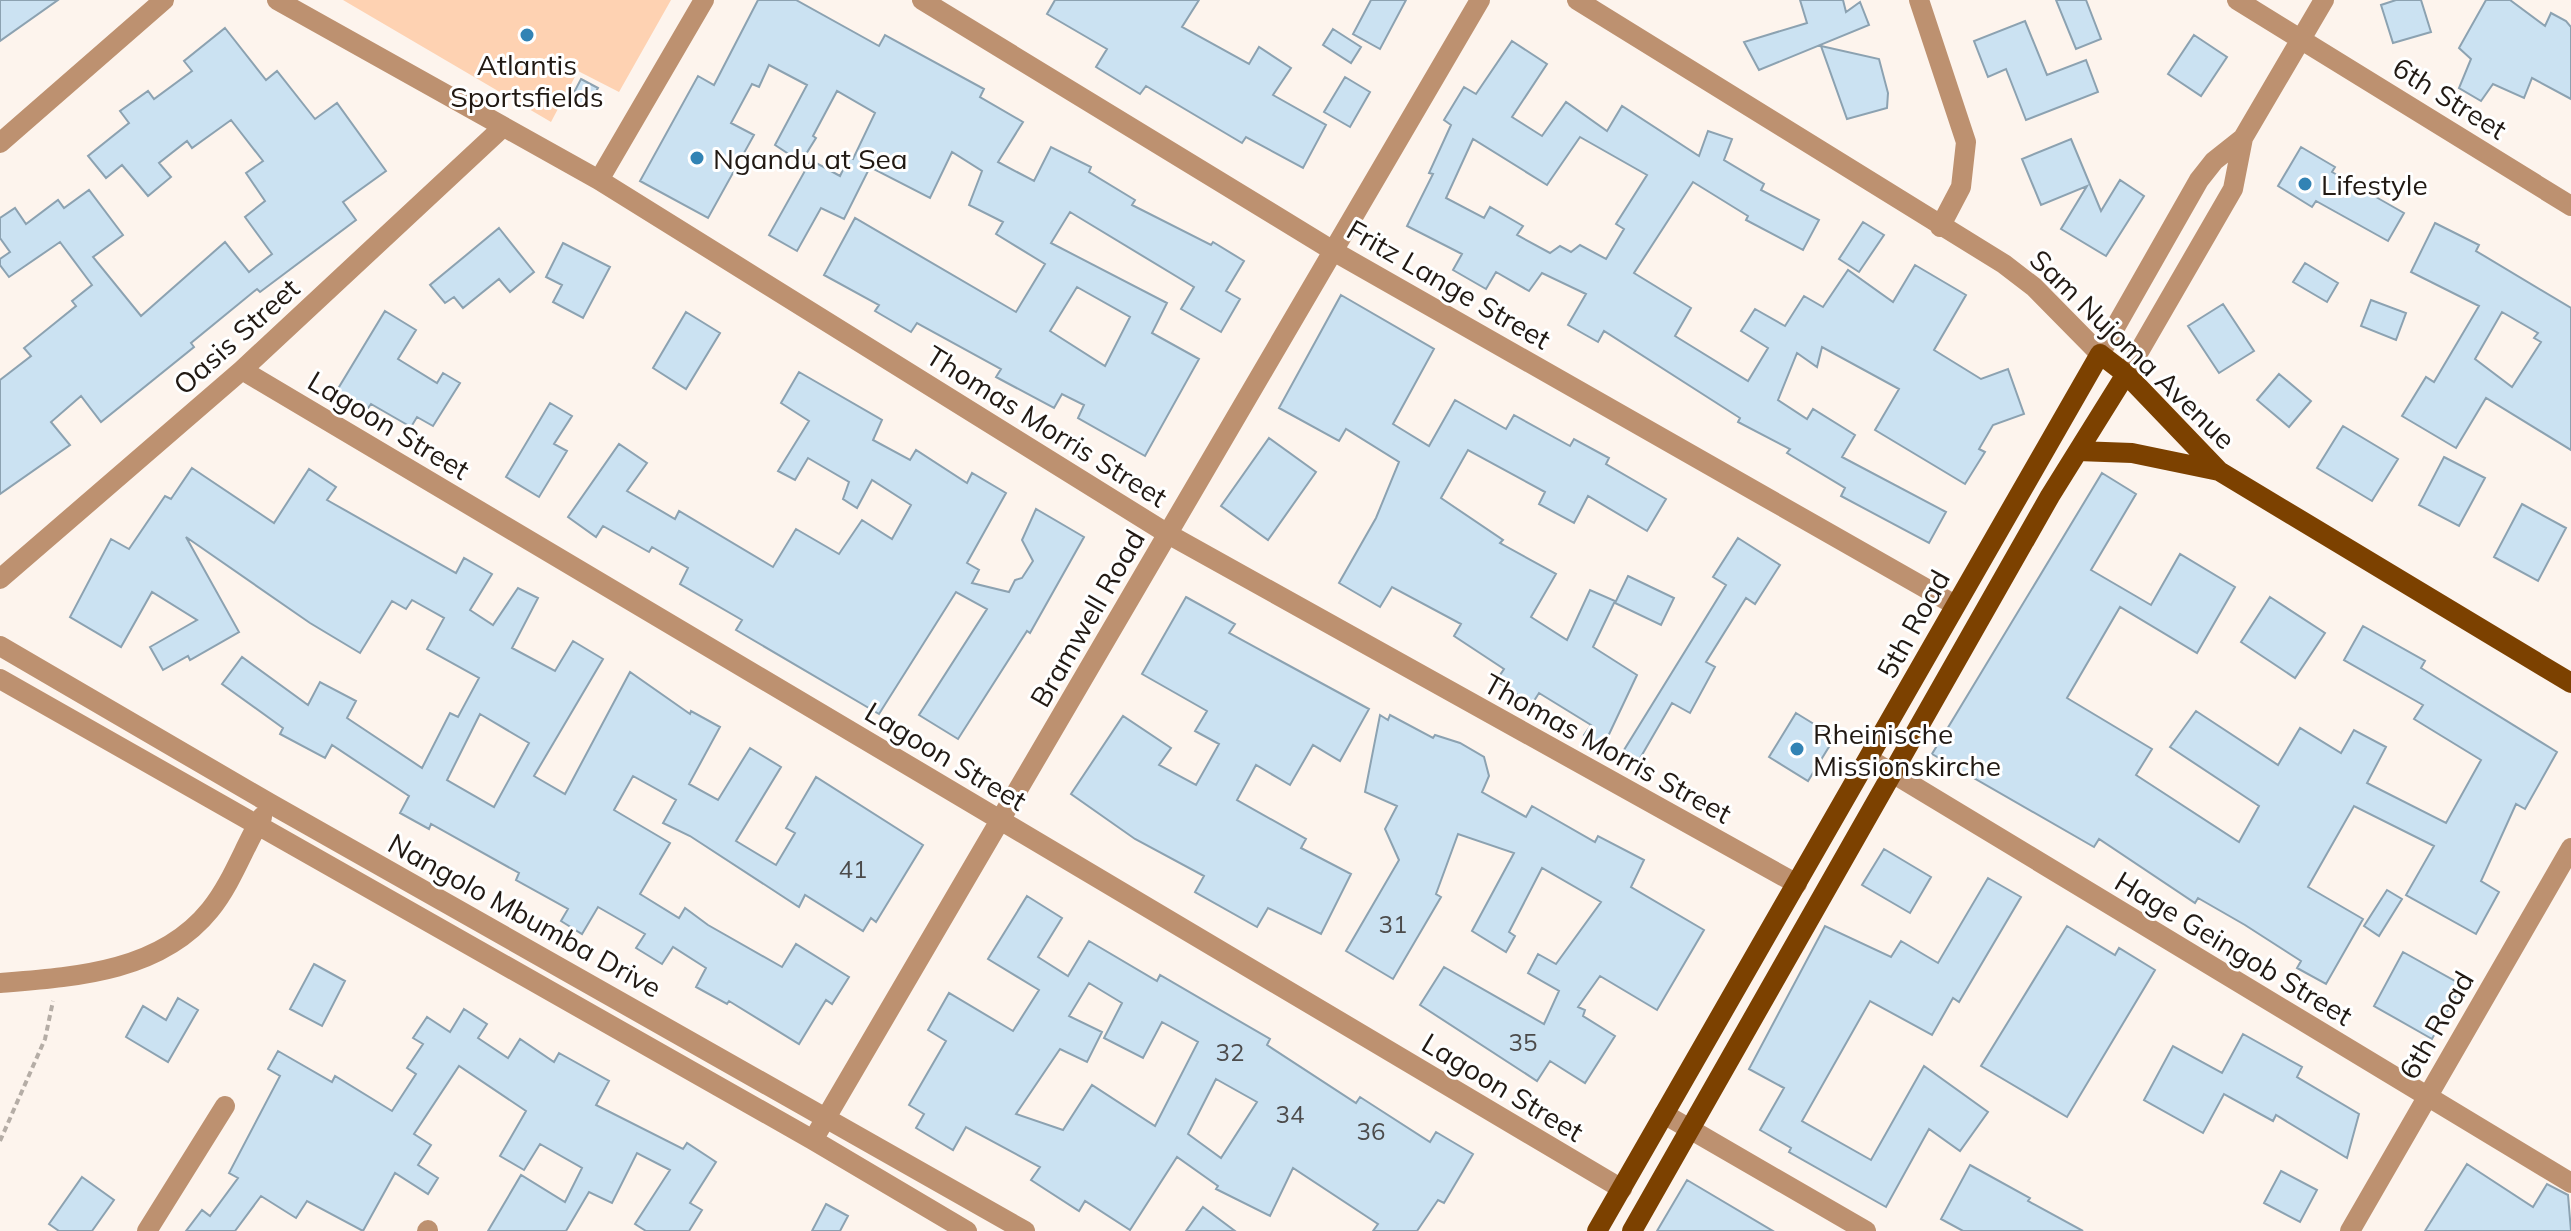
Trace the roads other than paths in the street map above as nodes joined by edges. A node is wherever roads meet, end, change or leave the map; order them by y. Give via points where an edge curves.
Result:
1 (164, 0) edge
2 (277, 0) edge
3 (704, 0) edge
4 (922, 0) edge
5 (1480, 0) edge
6 (1577, 0) edge
7 (1919, 0) edge
8 (2237, 0) edge
9 (2324, 0) edge
10 (2299, 38) junction
11 (502, 128) junction
12 (2243, 138) junction
13 (0, 143) edge
14 (599, 180) junction
15 (2571, 206) edge
16 (1940, 227) junction
17 (1335, 252) junction
18 (2100, 354) junction
19 (242, 370) junction
20 (2126, 374) junction
21 (2078, 451) junction
22 (2219, 471) junction
23 (1168, 534) junction
24 (0, 579) edge
25 (1955, 605) junction
26 (0, 646) edge
27 (0, 679) edge
28 (2571, 683) edge
29 (1869, 759) junction
30 (1894, 774) junction
31 (271, 804) junction
32 (1000, 821) junction
33 (256, 827) junction
34 (2571, 848) edge
35 (1797, 884) junction
36 (0, 983) edge
37 (2427, 1099) junction
38 (225, 1106) dead end
39 (1664, 1114) junction
40 (828, 1118) junction
41 (1689, 1129) junction
42 (813, 1140) junction
43 (2571, 1183) edge
44 (1622, 1189) junction
45 (147, 1231) edge
46 (967, 1231) edge
47 (1025, 1231) edge
48 (1597, 1231) edge
49 (1632, 1231) edge
50 (1866, 1231) edge
51 (2350, 1231) edge

1 - 13 street
2 - 11 street, Thomas Morris Street
3 - 14 street
4 - 17 street, Fritz Lange Street
5 - 17 street, Bramwell Road
6 - 16 street, Sam Nujoma Avenue
7 - 16 street via 1966,142 1961,187
8 - 10 street, 6th Street
9 - 10 street, 5th Road
10 - 12 street, 5th Road
10 - 15 street, 6th Street
11 - 14 street, Thomas Morris Street
11 - 19 street, Oasis Street
12 - 18 street, 5th Road via 2199,180
12 - 20 street, 5th Road via 2233,189
14 - 23 street, Thomas Morris Street
16 - 18 street, Sam Nujoma Avenue via 2034,287
17 - 23 street, Bramwell Road
17 - 25 street, Fritz Lange Street
18 - 20 main road, Sam Nujoma Avenue
18 - 25 main road, 5th Road
19 - 24 street, Oasis Street
19 - 32 street, Lagoon Street
20 - 21 main road, 5th Road
20 - 22 main road, Sam Nujoma Avenue
21 - 22 main road via 2132,453
21 - 30 main road, 5th Road
22 - 28 main road, Sam Nujoma Avenue
23 - 32 street, Bramwell Road
23 - 35 street, Thomas Morris Street
25 - 29 main road, 5th Road
26 - 31 street, Nangolo Mbumba Drive
27 - 33 street, Nangolo Mbumba Drive
29 - 30 street, Hage Geingob Street
29 - 35 main road, 5th Road
30 - 37 street, Hage Geingob Street
30 - 41 main road, 5th Road
31 - 33 street
31 - 40 street, Nangolo Mbumba Drive
32 - 40 street, Bramwell Road
32 - 44 street, Lagoon Street
33 - 36 street via 211,908 178,942 123,966
33 - 42 street, Nangolo Mbumba Drive
34 - 37 street, 6th Road
35 - 39 main road, 5th Road
37 - 43 street, Hage Geingob Street
37 - 51 street, 6th Road
38 - 45 street
39 - 41 street
39 - 44 main road, 5th Road
40 - 42 street, Bramwell Road
40 - 47 street, Nangolo Mbumba Drive
41 - 49 main road, 5th Road
41 - 50 street
42 - 46 street, Nangolo Mbumba Drive
44 - 48 main road, 5th Road

